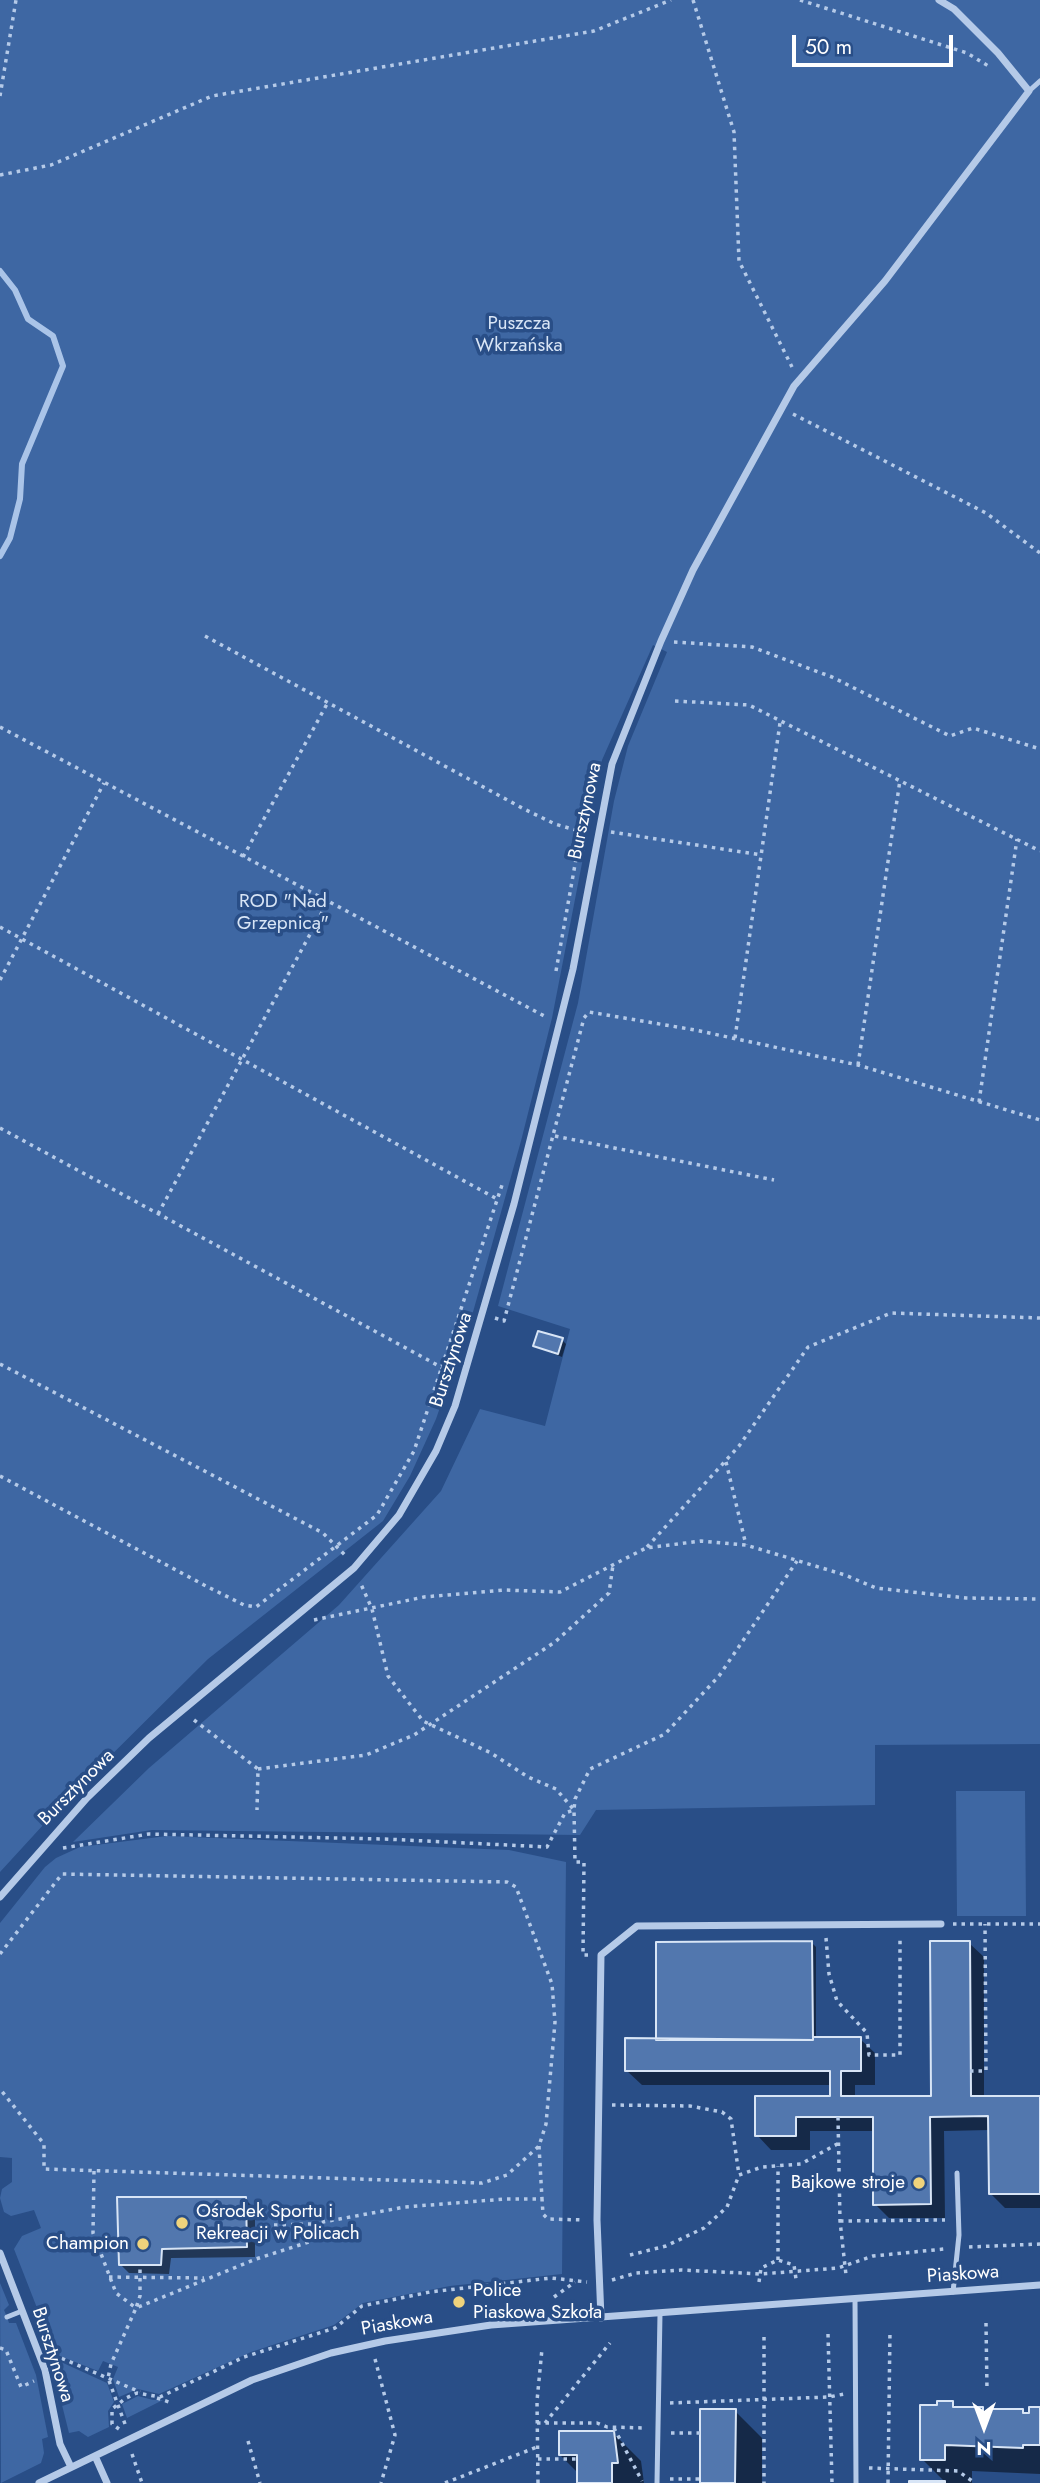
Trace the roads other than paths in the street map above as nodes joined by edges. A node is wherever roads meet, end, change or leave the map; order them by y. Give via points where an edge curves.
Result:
1 (939, 0) edge
2 (1040, 81) edge
3 (1029, 91) junction
4 (0, 1897) edge
5 (941, 1924) road end
6 (957, 2173) dead end
7 (0, 2253) edge
8 (1040, 2285) edge
9 (953, 2292) junction
10 (855, 2300) junction
11 (22, 2311) junction
12 (660, 2314) junction
13 (7, 2317) dead end
14 (601, 2318) junction
15 (95, 2456) junction
16 (71, 2467) junction
17 (657, 2481) edge
18 (39, 2483) edge
19 (107, 2483) edge
20 (856, 2483) edge

1 - 3 street via 998,53
2 - 3 lane
3 - 4 street, Bursztynowa via 885,281 794,386 693,570 661,641 612,764 561,1019 514,1204 455,1406 415,1492 354,1569 181,1710 87,1798
5 - 14 street via 637,1926 601,1955 597,2220
6 - 9 lane
7 - 11 street, Bursztynowa
8 - 9 street, Piaskowa
9 - 10 street, Piaskowa
10 - 12 street, Piaskowa
10 - 20 lane
11 - 13 lane
11 - 16 street, Bursztynowa via 45,2370 60,2444
12 - 14 street, Piaskowa
12 - 17 lane
14 - 15 street, Piaskowa via 418,2334 331,2353 253,2380
15 - 16 street, Piaskowa
15 - 19 street
16 - 18 street, Piaskowa

